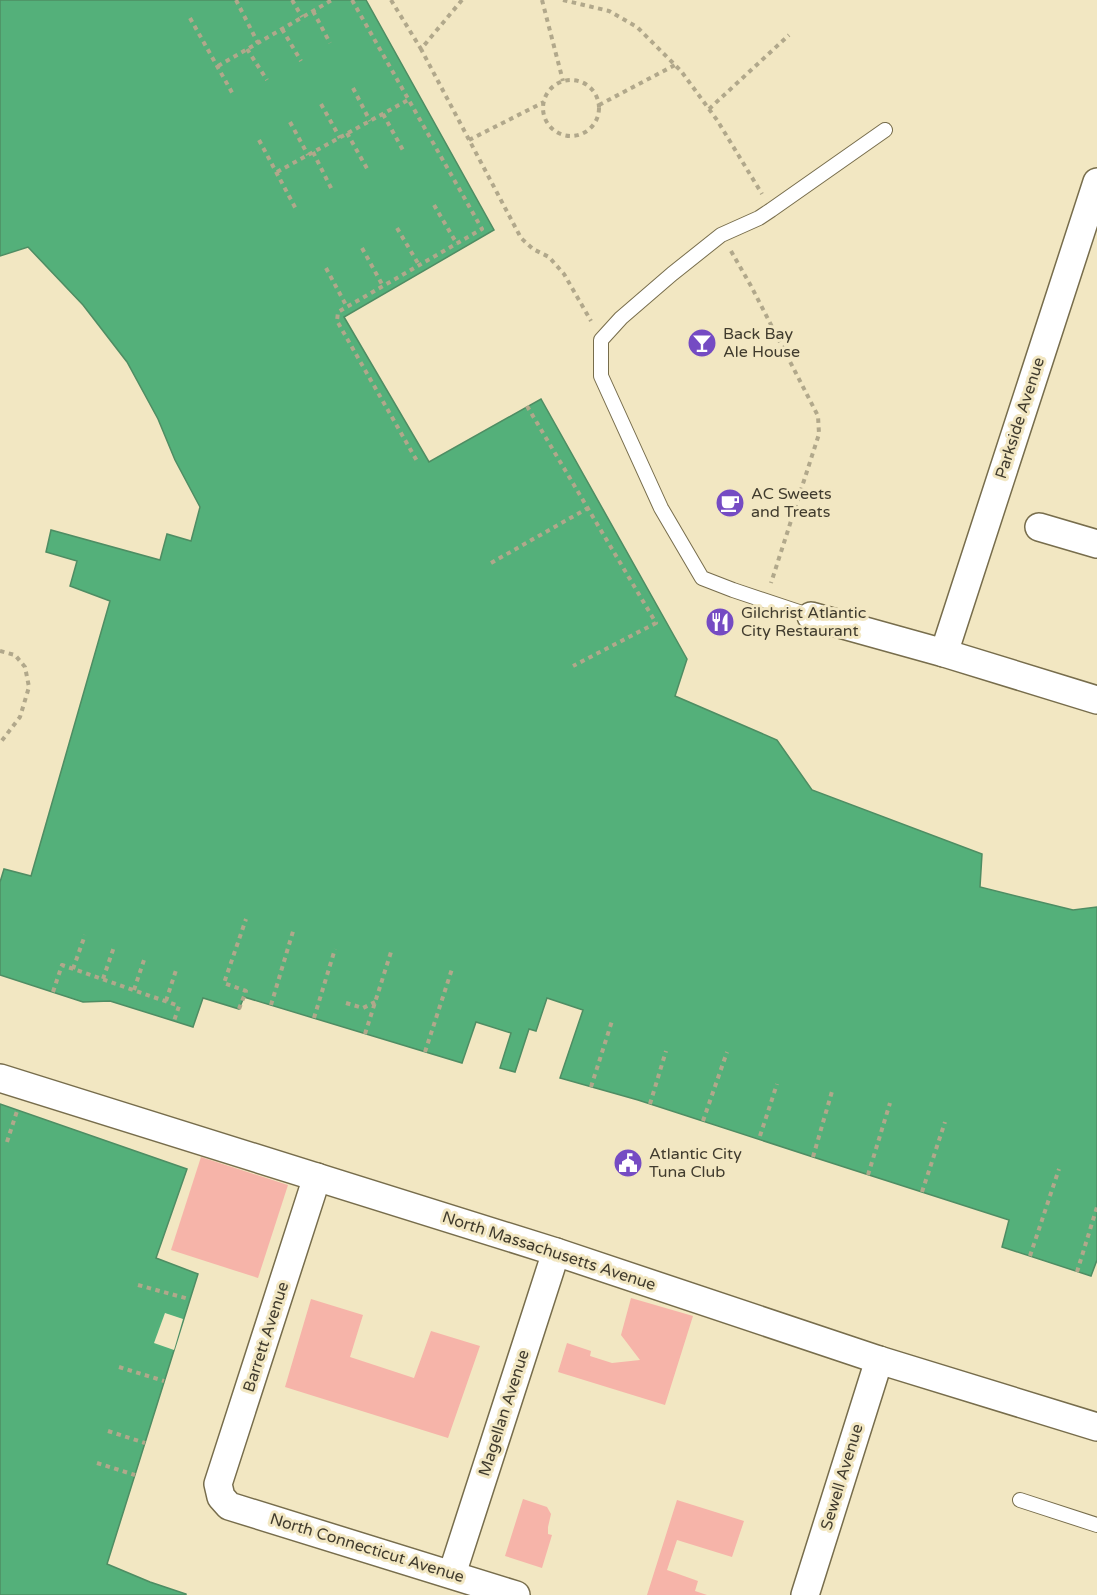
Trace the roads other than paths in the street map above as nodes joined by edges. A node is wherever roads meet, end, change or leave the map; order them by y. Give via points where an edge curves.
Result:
1 (885, 130) dead end
2 (1097, 182) edge
3 (1039, 527) dead end
4 (1097, 544) edge
5 (811, 615) joint
6 (944, 653) junction
7 (1097, 700) edge
8 (0, 1078) edge
9 (317, 1177) junction
10 (556, 1252) junction
11 (879, 1359) junction
12 (1097, 1427) edge
13 (221, 1497) joint
14 (1020, 1500) dead end
15 (1097, 1524) edge
16 (452, 1574) junction
17 (516, 1595) edge
18 (806, 1595) edge

1 - 5 lane via 759,218 721,235 621,318 602,340 601,376 662,508 702,578
2 - 6 street, Parkside Avenue
3 - 4 street
5 - 6 street
6 - 7 street
8 - 9 street, North Massachusetts Avenue
9 - 10 street, North Massachusetts Avenue
9 - 13 street, Barrett Avenue via 218,1484
10 - 11 street, North Massachusetts Avenue
10 - 16 street, Magellan Avenue
11 - 12 street, North Massachusetts Avenue
11 - 18 street, Sewell Avenue
13 - 16 street, North Connecticut Avenue via 229,1506
14 - 15 lane
16 - 17 street, North Connecticut Avenue

